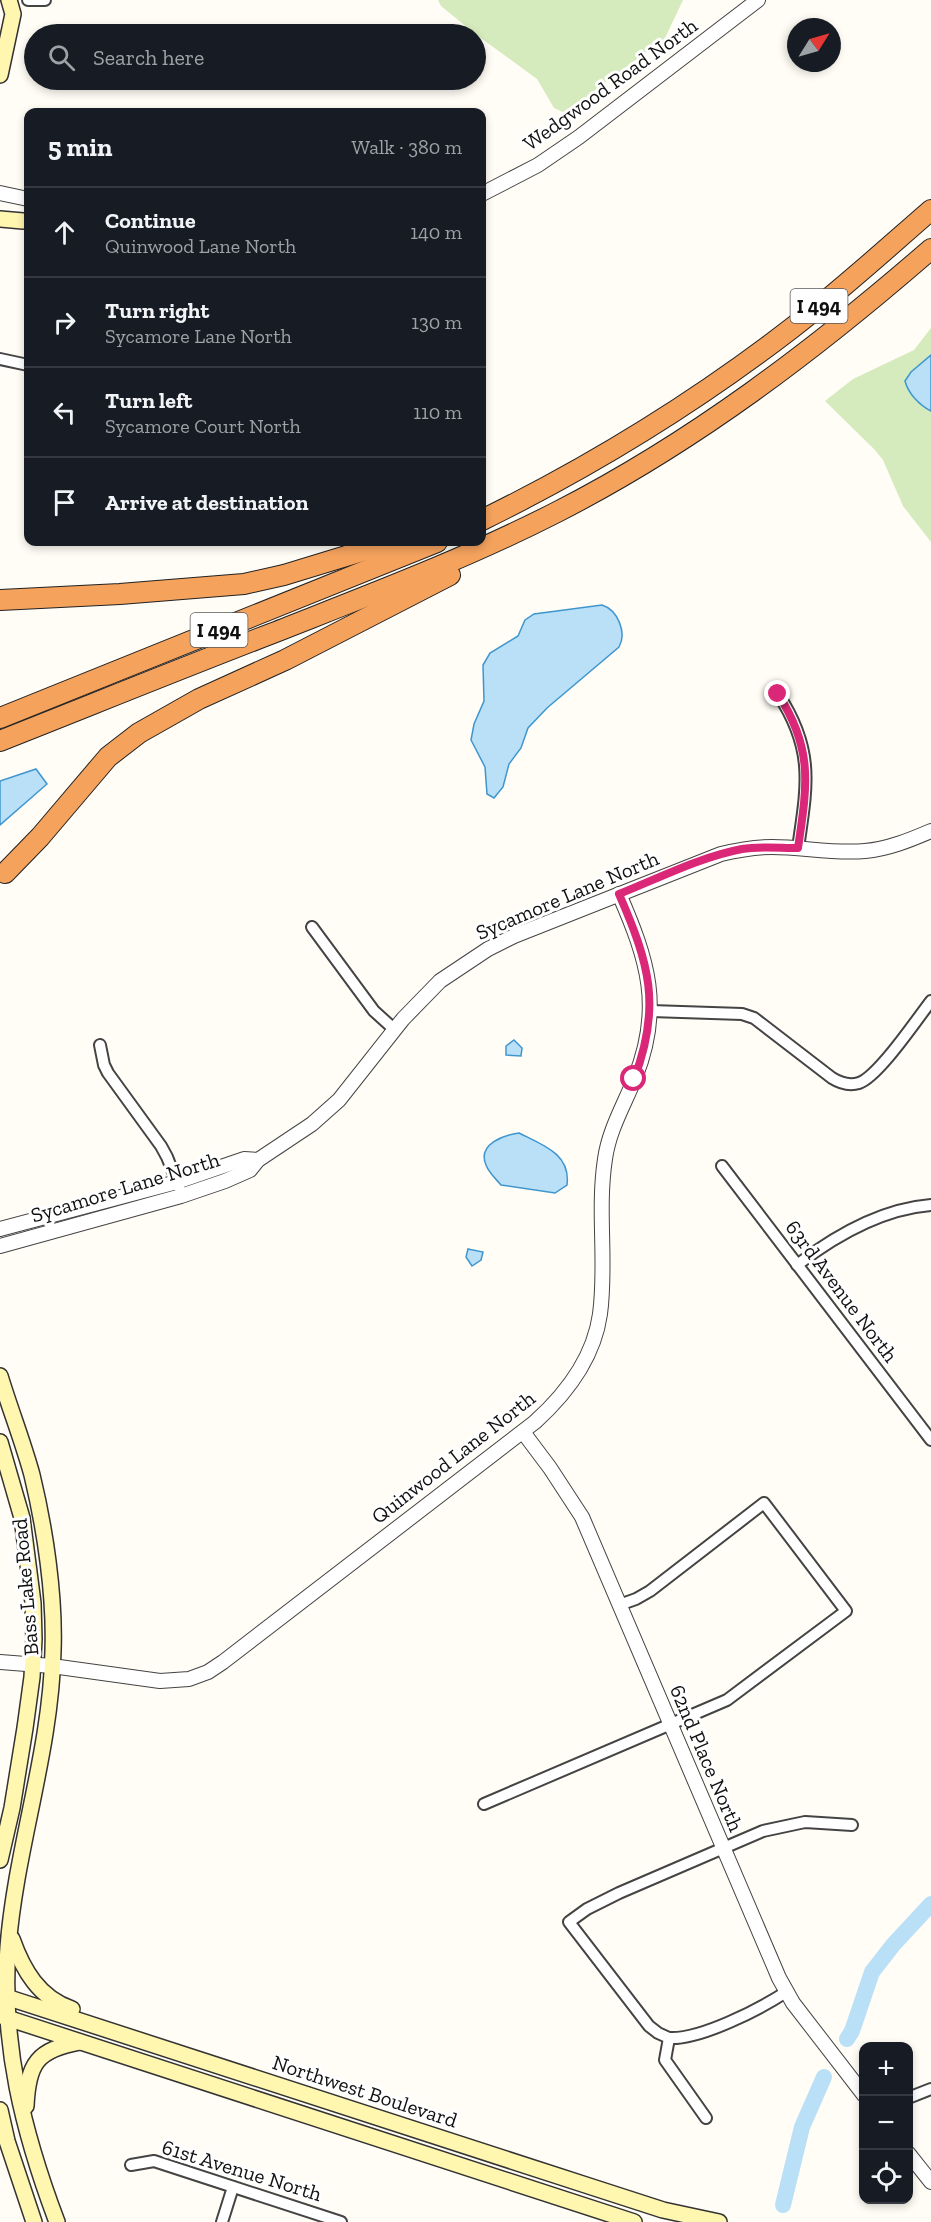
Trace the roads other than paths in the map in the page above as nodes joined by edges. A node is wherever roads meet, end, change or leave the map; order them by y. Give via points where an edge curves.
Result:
1 (4, 0) edge
2 (9, 0) edge
3 (28, 0) edge
4 (45, 0) edge
5 (758, 0) edge
6 (0, 5) edge
7 (0, 75) edge
8 (486, 192) edge
9 (0, 193) edge
10 (24, 198) edge
11 (931, 210) edge
12 (0, 213) edge
13 (0, 219) edge
14 (24, 221) edge
15 (24, 222) edge
16 (931, 249) edge
17 (0, 359) edge
18 (24, 364) edge
19 (645, 462) junction
20 (523, 500) junction
21 (486, 512) edge
22 (486, 518) edge
23 (379, 546) edge
24 (427, 546) edge
25 (0, 600) edge
26 (778, 694) dead end
27 (0, 718) edge
28 (0, 741) edge
29 (931, 831) edge
30 (798, 848) junction
31 (2, 874) edge
32 (619, 894) junction
33 (312, 927) dead end
34 (931, 1001) edge
35 (651, 1011) junction
36 (395, 1030) junction
37 (100, 1045) dead end
38 (258, 1160) junction
39 (722, 1166) dead end
40 (177, 1182) junction
41 (181, 1196) junction
42 (931, 1205) edge
43 (0, 1229) edge
44 (0, 1246) edge
45 (797, 1265) junction
46 (0, 1376) edge
47 (523, 1432) junction
48 (929, 1433) edge
49 (0, 1442) edge
50 (620, 1605) junction
51 (0, 1662) edge
52 (33, 1664) junction
53 (52, 1666) junction
54 (670, 1725) junction
55 (484, 1804) dead end
56 (852, 1826) dead end
57 (723, 1849) junction
58 (0, 1860) edge
59 (10, 1932) junction
60 (786, 1992) junction
61 (3, 1996) edge
62 (4, 2017) edge
63 (669, 2038) junction
64 (80, 2042) junction
65 (167, 2050) junction
66 (859, 2089) edge
67 (931, 2089) edge
68 (913, 2096) edge
69 (274, 2104) junction
70 (0, 2110) edge
71 (706, 2118) dead end
72 (25, 2127) junction
73 (445, 2139) junction
74 (913, 2158) edge
75 (131, 2165) dead end
76 (931, 2182) edge
77 (233, 2187) junction
78 (34, 2222) edge
79 (57, 2222) edge
80 (222, 2222) edge
81 (341, 2222) edge
82 (634, 2222) edge
83 (718, 2222) edge

1 - 6 main road
2 - 7 main road via 13,14
3 - 4 street
5 - 8 street, Wedgwood Road North via 579,137 538,165
9 - 10 street
11 - 20 highway, I 494 via 826,300 732,372 612,450
12 - 14 street
13 - 15 main road
16 - 19 highway, I 494 via 805,354 697,431
17 - 18 street
19 - 28 highway, I 494 via 486,547
19 - 31 highway via 550,524 285,660 199,699 139,733 108,757 40,837
20 - 21 highway
20 - 22 highway, I 494
23 - 25 highway via 244,584
24 - 27 highway, I 494
26 - 30 street via 798,729 805,759 805,807
29 - 30 street, Sycamore Lane North via 877,849 843,852
30 - 32 street, Sycamore Lane North via 770,847 721,854
32 - 35 street, Quinwood Lane North via 646,967
32 - 36 street, Sycamore Lane North via 514,936 480,954 440,981
33 - 36 street via 374,1011
34 - 35 street via 873,1073 860,1083 846,1084 832,1078 754,1018 742,1014
35 - 47 street, Quinwood Lane North via 643,1057 612,1130 605,1158 599,1319 584,1361 571,1383 553,1406
36 - 38 street, Sycamore Lane North via 329,1109
37 - 40 street via 108,1073 161,1146
38 - 40 street, Sycamore Lane North via 244,1159
38 - 41 street, Sycamore Lane North via 250,1170
39 - 45 street, 63rd Avenue North
40 - 41 street
40 - 43 street, Sycamore Lane North
41 - 44 street, Sycamore Lane North
42 - 45 street via 865,1223 838,1236
45 - 48 street, 63rd Avenue North
46 - 53 main road, Bass Lake Road via 31,1473 42,1524 52,1610
47 - 50 street, 62nd Place North via 582,1517
47 - 53 street, Quinwood Lane North via 208,1672 160,1682
49 - 52 main road, Bass Lake Road via 23,1527 33,1603
50 - 54 street, 62nd Place North
50 - 54 street via 650,1591 764,1503 846,1611 738,1693
51 - 52 street, Quinwood Lane North
52 - 53 street, Quinwood Lane North
52 - 58 main road, Bass Lake Road via 12,1808
53 - 59 main road, Bass Lake Road
54 - 55 street
54 - 57 street, 62nd Place North
56 - 57 street via 829,1822 783,1825
57 - 60 street, 62nd Place North
57 - 63 street via 619,1893 569,1922 649,2026
59 - 61 main road, Bass Lake Road
59 - 65 main road via 24,1969 46,1995 64,2007 152,2036
60 - 63 street via 738,2018 686,2037
60 - 66 street, 62nd Place North
61 - 62 main road, Bass Lake Road
61 - 65 main road, Northwest Boulevard
62 - 64 main road, Northwest Boulevard
62 - 72 main road, Bass Lake Road
63 - 71 street via 665,2060
64 - 69 main road, Northwest Boulevard
64 - 72 main road via 54,2048 32,2067
65 - 73 main road, Northwest Boulevard
67 - 68 street
69 - 73 main road via 297,2104 428,2146 439,2145
69 - 82 main road, Northwest Boulevard
70 - 78 main road
72 - 79 main road, Bass Lake Road
73 - 83 main road, Northwest Boulevard via 663,2210
74 - 76 street
75 - 77 street, 61st Avenue North via 154,2161
77 - 80 street
77 - 81 street, 61st Avenue North

